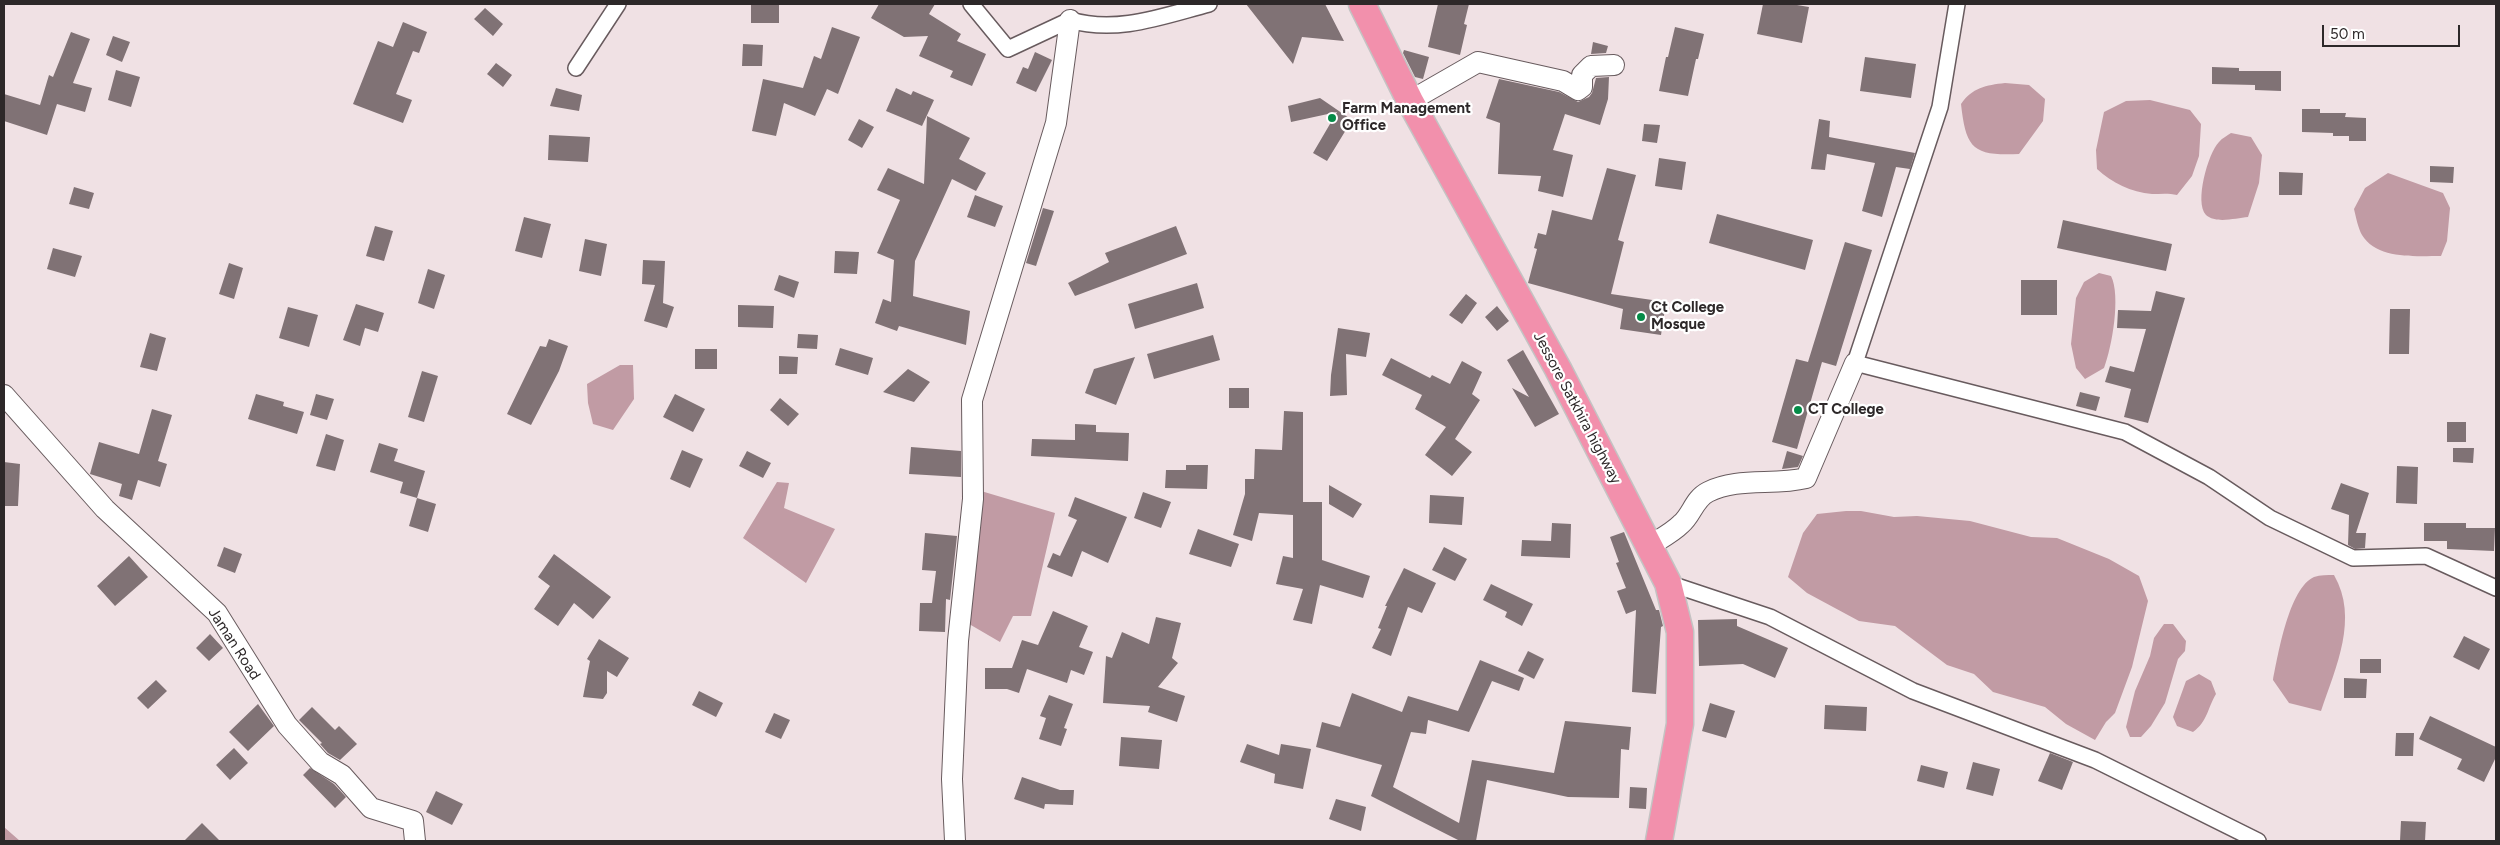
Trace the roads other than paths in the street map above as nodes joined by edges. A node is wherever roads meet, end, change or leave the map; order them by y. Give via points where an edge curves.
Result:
1 (618, 4) edge
2 (971, 4) edge
3 (1209, 4) edge
4 (1362, 4) edge
5 (1957, 4) edge
6 (1070, 20) junction
7 (1614, 65) dead end
8 (576, 68) dead end
9 (1410, 101) junction
10 (1855, 363) junction
11 (4, 395) edge
12 (1649, 546) junction
13 (1668, 583) junction
14 (2496, 588) edge
15 (415, 841) edge
16 (955, 841) edge
17 (1659, 841) edge
18 (2258, 841) edge

1 - 8 street
2 - 6 street via 1008,48
3 - 6 street via 1132,25 1083,24
4 - 9 highway, Jessore Satkhira highway
5 - 10 street via 1940,107
6 - 16 street via 1056,124 972,400 973,499 958,641 952,779
7 - 9 street via 1591,66 1582,75 1582,87 1578,90 1563,81 1478,62
9 - 12 highway, Jessore Satkhira highway via 1558,369
10 - 12 street via 1806,478 1759,484 1738,482 1707,492 1682,524
10 - 14 street via 2125,432 2209,477 2270,518 2353,558 2426,556
11 - 15 street, Jaman Road via 105,509 217,613 286,725 320,762 342,775 371,808 413,821
12 - 13 highway, Jessore Satkhira highway
13 - 17 highway, Jessore Satkhira highway via 1680,632 1680,724
13 - 18 street via 1770,617 1913,691 2094,760

